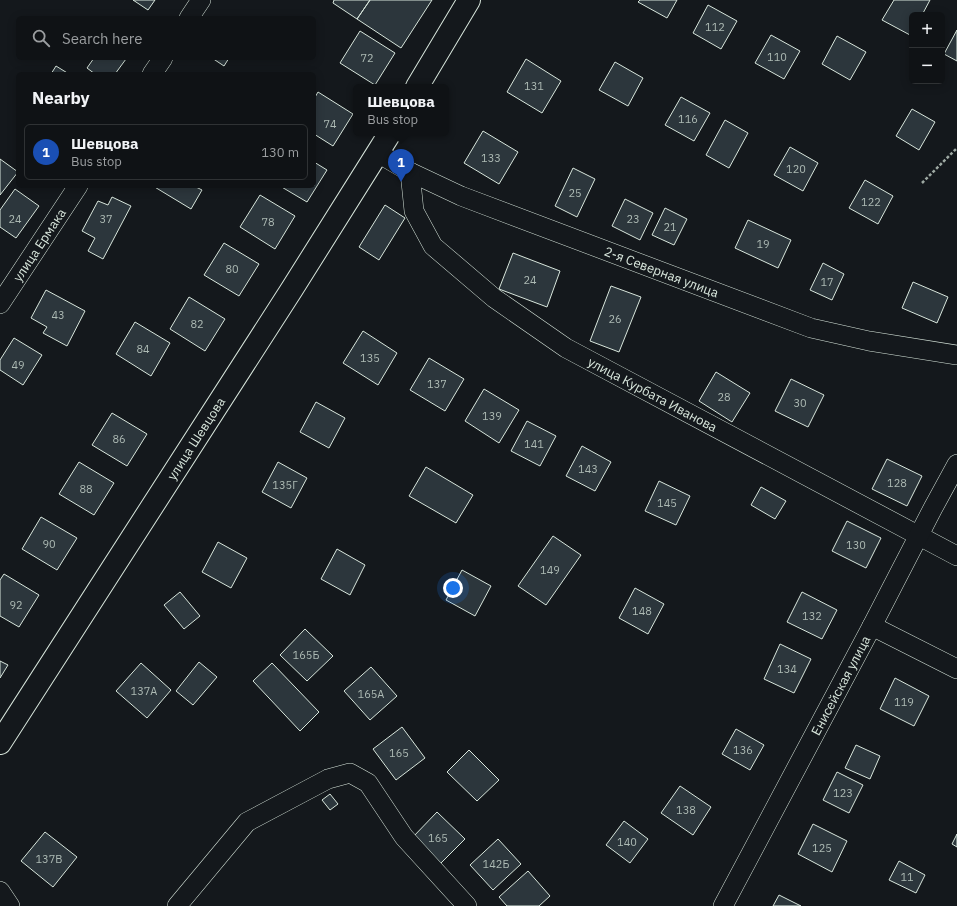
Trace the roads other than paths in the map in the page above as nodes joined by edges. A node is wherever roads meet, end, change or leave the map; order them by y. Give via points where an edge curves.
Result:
1 (201, 0) edge
2 (468, 0) edge
3 (190, 16) edge
4 (162, 60) edge
5 (153, 72) edge
6 (419, 84) edge
7 (388, 136) edge
8 (378, 153) junction
9 (410, 172) junction
10 (77, 188) edge
11 (0, 304) edge
12 (957, 355) edge
13 (957, 464) edge
14 (918, 536) junction
15 (957, 556) edge
16 (872, 626) junction
17 (957, 669) edge
18 (0, 743) edge
19 (0, 891) edge
20 (10, 906) edge
21 (177, 906) edge
22 (467, 906) edge
23 (723, 906) edge

1 - 3 street
2 - 6 main road
4 - 5 street
7 - 8 main road, улица Шевцова
8 - 9 street, 2-я Северная улица
8 - 18 main road, улица Шевцова
9 - 12 street, 2-я Северная улица via 461,196 811,328 869,342
9 - 14 street, улица Курбата Иванова via 414,210 433,246 494,298 566,348
10 - 11 street, улица Ермака
13 - 14 street, Енисейская улица
14 - 15 street, улица Курбата Иванова
14 - 16 street, Енисейская улица
16 - 17 street
16 - 23 street, Енисейская улица
19 - 20 street
21 - 22 street via 246,822 328,779 350,773 368,783 404,837

